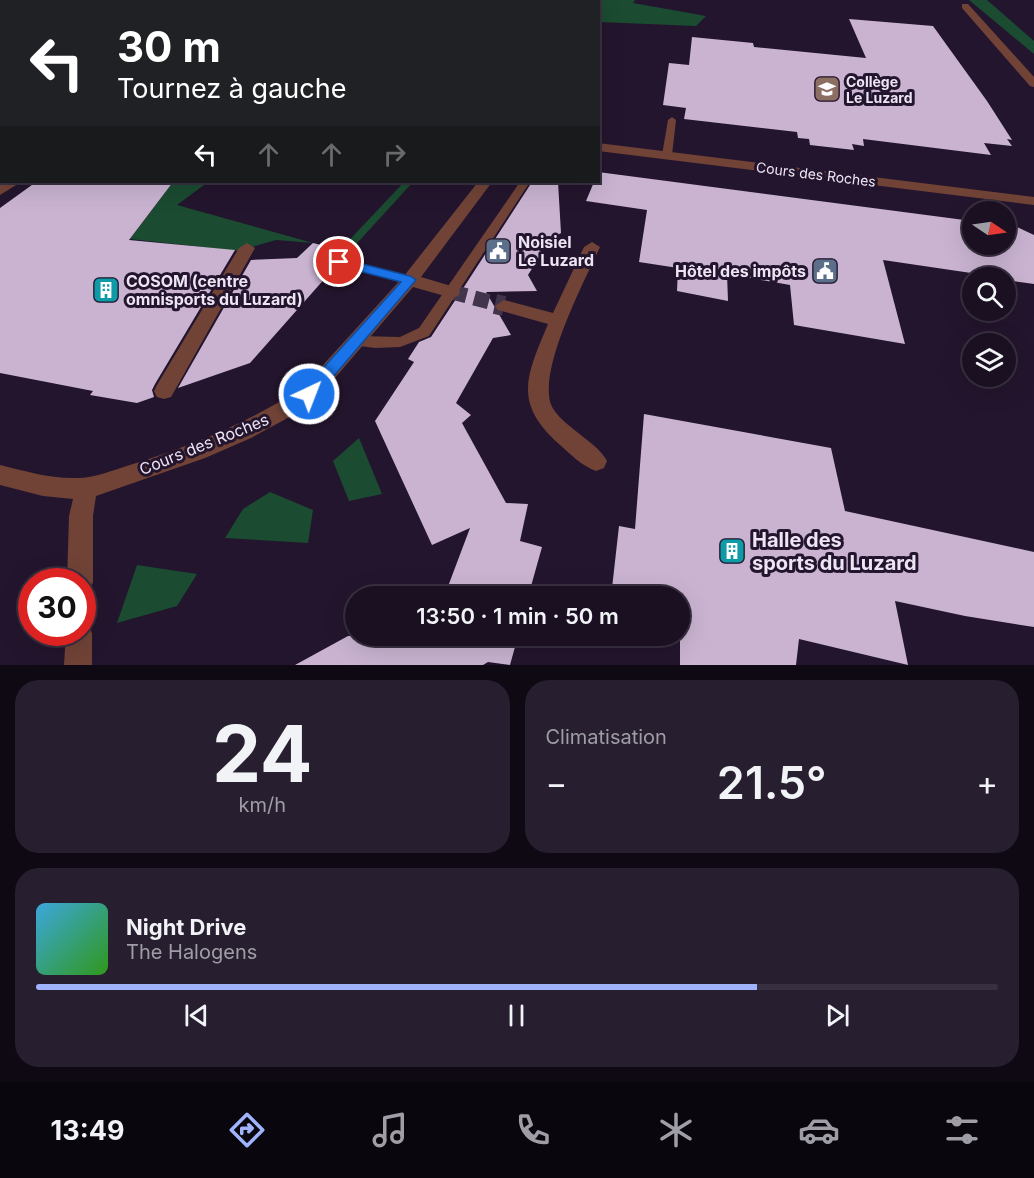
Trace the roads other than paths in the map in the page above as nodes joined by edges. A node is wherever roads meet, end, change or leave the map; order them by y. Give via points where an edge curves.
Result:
1 (962, 3) edge
2 (1034, 69) edge
3 (1034, 84) edge
4 (672, 120) dead end
5 (600, 147) edge
6 (668, 155) junction
7 (484, 183) edge
8 (524, 183) edge
9 (1034, 201) edge
10 (592, 247) dead end
11 (248, 248) dead end
12 (339, 262) dead end
13 (410, 280) junction
14 (451, 292) junction
15 (504, 306) tunnel mouth
16 (560, 321) junction
17 (357, 341) junction
18 (164, 391) dead end
19 (596, 461) dead end
20 (0, 475) edge
21 (86, 488) junction
22 (80, 568) edge
23 (79, 646) edge
24 (78, 665) edge

1 - 2 street
1 - 3 street
4 - 6 lane
5 - 6 street, Cours des Roches
6 - 9 street, Cours des Roches
7 - 13 street, Cours des Roches
8 - 14 lane
10 - 16 street
11 - 18 street
12 - 13 lane
13 - 14 street
13 - 17 street, Cours des Roches
14 - 17 lane via 424,332 414,340
15 - 16 street
16 - 19 street via 539,373 536,396 547,418
17 - 21 street, Cours des Roches via 309,394 257,425 156,467
20 - 21 street, Cours des Roches via 61,488
21 - 22 street
23 - 24 street

